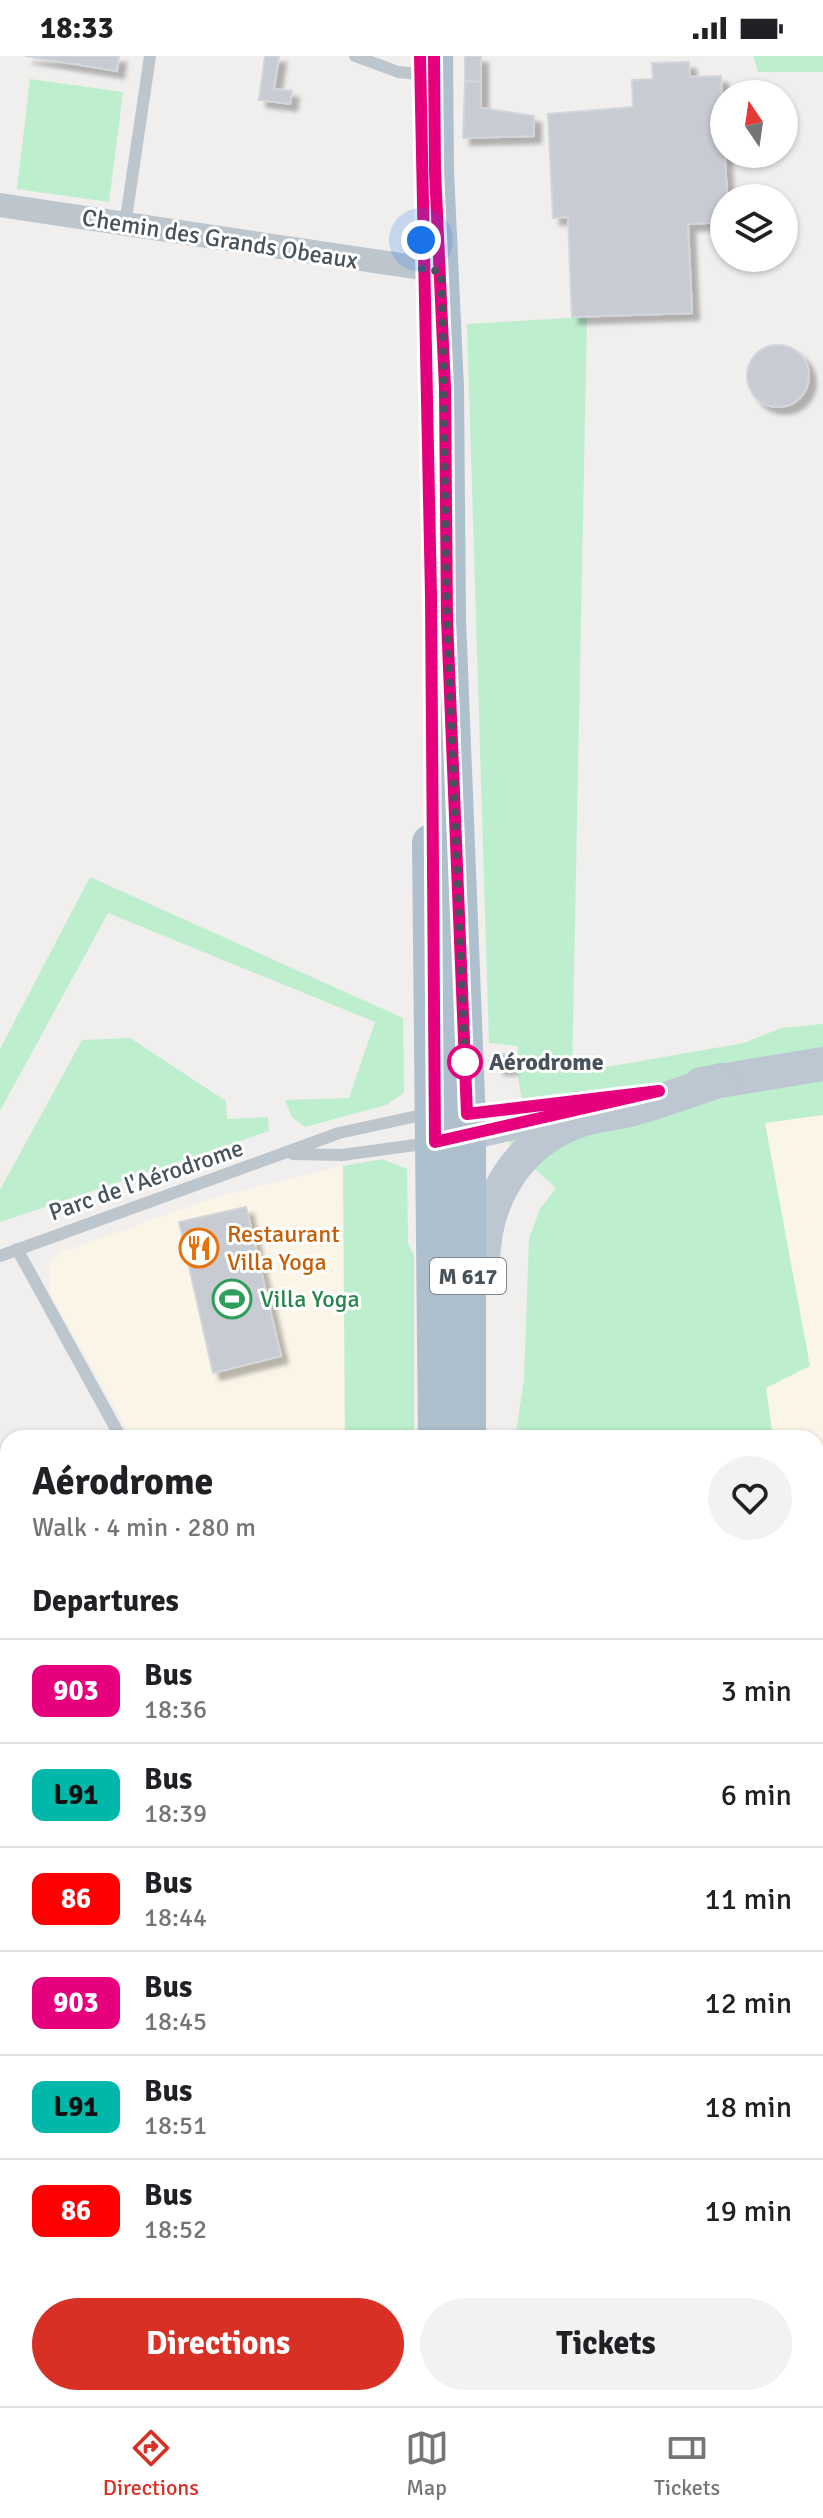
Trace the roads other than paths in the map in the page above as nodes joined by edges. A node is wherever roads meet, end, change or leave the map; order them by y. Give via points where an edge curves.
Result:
1 (150, 56) edge
2 (355, 56) edge
3 (427, 65) edge
4 (0, 205) edge
5 (125, 225) junction
6 (431, 270) junction
7 (823, 1064) edge
8 (721, 1080) junction
9 (451, 1125) junction
10 (290, 1154) junction
11 (17, 1249) junction
12 (0, 1256) edge
13 (117, 1430) edge
14 (457, 1430) edge
15 (459, 1430) edge

1 - 5 lane
2 - 3 lane via 398,72
3 - 6 main road, M 617
4 - 5 street, Chemin des Grands Obeaux
5 - 6 street, Chemin des Grands Obeaux
6 - 9 main road, M 617 via 431,596
7 - 8 main road
8 - 9 main road
8 - 15 main road via 571,1124 544,1139 508,1177 484,1227 479,1370
9 - 10 lane, Parc de l'Aérodrome via 342,1155
9 - 10 lane, Parc de l'Aérodrome via 360,1126
9 - 14 main road, M 617
10 - 11 lane, Parc de l'Aérodrome
11 - 12 lane, Parc de l'Aérodrome
11 - 13 lane

